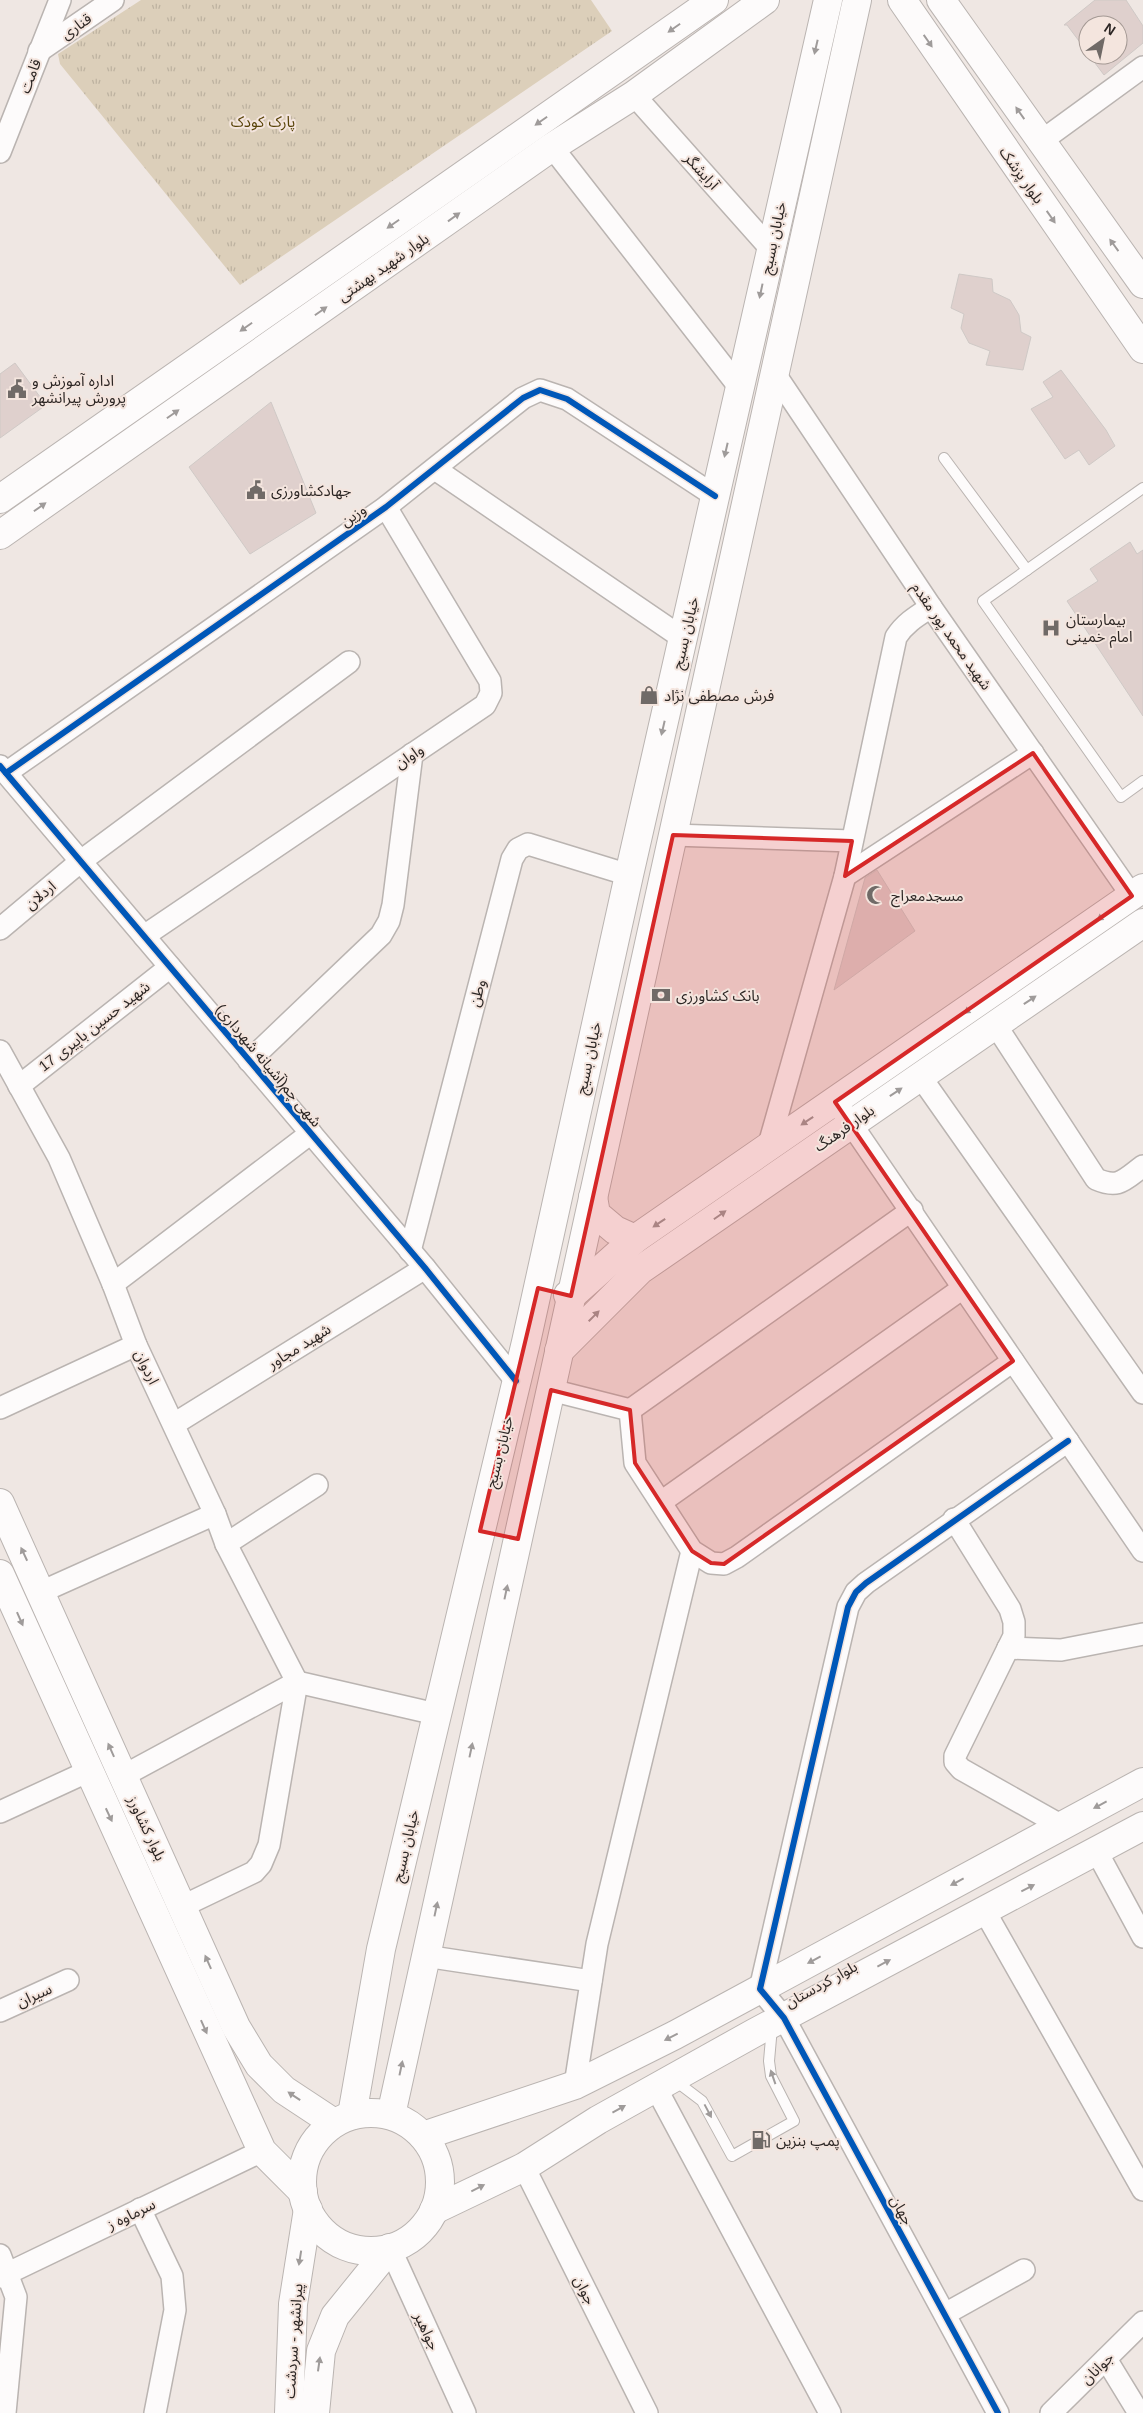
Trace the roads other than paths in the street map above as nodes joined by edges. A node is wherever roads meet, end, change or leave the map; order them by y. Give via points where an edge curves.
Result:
1 (60, 0) edge
2 (113, 0) edge
3 (714, 0) edge
4 (765, 0) edge
5 (828, 0) edge
6 (857, 0) edge
7 (902, 0) edge
8 (941, 0) edge
9 (40, 52) junction
10 (1143, 66) edge
11 (634, 95) junction
12 (1040, 142) junction
13 (552, 147) junction
14 (0, 152) edge
15 (770, 248) junction
16 (1140, 273) edge
17 (278, 304) junction
18 (295, 328) junction
19 (1143, 349) edge
20 (774, 374) junction
21 (740, 388) junction
22 (944, 458) dead end
23 (52, 462) junction
24 (435, 469) junction
25 (68, 488) junction
26 (1143, 489) edge
27 (715, 496) junction
28 (0, 499) edge
29 (386, 507) junction
30 (0, 535) edge
31 (1028, 570) junction
32 (931, 607) junction
33 (684, 639) junction
34 (349, 662) dead end
35 (1033, 753) junction
36 (412, 754) junction
37 (3, 769) edge
38 (1143, 781) edge
39 (673, 835) junction
40 (852, 841) junction
41 (80, 861) junction
42 (629, 875) junction
43 (846, 876) junction
44 (1138, 892) edge
45 (1143, 924) edge
46 (0, 929) edge
47 (144, 936) junction
48 (170, 967) junction
49 (995, 1024) junction
50 (0, 1051) edge
51 (249, 1061) junction
52 (920, 1076) junction
53 (19, 1086) junction
54 (843, 1113) junction
55 (310, 1133) junction
56 (768, 1148) junction
57 (1143, 1166) edge
58 (593, 1197) junction
59 (912, 1210) junction
60 (629, 1243) junction
61 (410, 1251) junction
62 (425, 1268) junction
63 (640, 1270) junction
64 (113, 1284) junction
65 (538, 1288) junction
66 (963, 1288) junction
67 (571, 1296) junction
68 (136, 1345) junction
69 (559, 1351) junction
70 (1013, 1361) junction
71 (516, 1381) junction
72 (551, 1390) junction
73 (1143, 1393) edge
74 (0, 1408) edge
75 (630, 1410) junction
76 (174, 1424) junction
77 (1068, 1441) junction
78 (317, 1485) dead end
79 (661, 1502) junction
80 (0, 1503) edge
81 (215, 1514) junction
82 (954, 1519) junction
83 (480, 1531) junction
84 (518, 1539) junction
85 (226, 1544) junction
86 (692, 1551) junction
87 (1143, 1551) edge
88 (0, 1574) edge
89 (41, 1592) junction
90 (1143, 1634) edge
91 (1008, 1648) junction
92 (297, 1682) junction
93 (436, 1714) junction
94 (89, 1771) junction
95 (123, 1776) junction
96 (1143, 1782) edge
97 (0, 1812) edge
98 (1062, 1826) junction
99 (1143, 1826) edge
100 (1097, 1852) junction
101 (183, 1906) junction
102 (984, 1910) junction
103 (1143, 1938) edge
104 (425, 1956) junction
105 (68, 1980) dead end
106 (591, 1981) junction
107 (760, 1989) junction
108 (0, 2011) edge
109 (778, 2021) junction
110 (664, 2084) junction
111 (574, 2085) junction
112 (390, 2116) junction
113 (343, 2119) junction
114 (423, 2136) junction
115 (262, 2151) junction
116 (524, 2167) junction
117 (1143, 2190) edge
118 (306, 2201) junction
119 (140, 2209) junction
120 (434, 2210) junction
121 (390, 2248) junction
122 (3, 2268) edge
123 (1024, 2270) dead end
124 (945, 2314) junction
125 (1143, 2322) edge
126 (1106, 2359) junction
127 (5, 2413) edge
128 (155, 2413) edge
129 (289, 2413) edge
130 (315, 2413) edge
131 (465, 2413) edge
132 (647, 2413) edge
133 (830, 2413) edge
134 (998, 2413) edge
135 (1051, 2413) edge
136 (1139, 2413) edge

1 - 9 street, قامت
2 - 9 street, قناری
3 -> 17 main road, بلوار شهید بهشتی
4 - 11 main road, بلوار شهید بهشتی
5 -> 15 main road, خیابان بسیج
6 - 20 main road, خیابان بسیج
7 -> 19 main road, بلوار پزشک
12 -> 8 main road
9 - 14 street, قامت
10 - 12 street
11 - 13 main road, بلوار شهید بهشتی
11 - 15 street, آرایشگر
16 -> 12 main road
18 -> 13 main road, بلوار شهید بهشتی
13 - 21 street
15 -> 21 main road, خیابان بسیج
17 - 18 main road
17 -> 23 main road, بلوار شهید بهشتی
25 -> 18 main road, بلوار شهید بهشتی
20 - 32 street, شهید محمد پور مقدم
20 - 39 main road, خیابان بسیج
21 -> 27 main road, خیابان بسیج
22 - 31 lane
23 - 25 main road
23 - 28 main road, بلوار شهید بهشتی
24 - 27 street, وزین via 523,398 540,390 566,399
24 - 29 street, وزین
24 - 33 street
30 -> 25 main road, بلوار شهید بهشتی
26 - 31 lane
27 - 33 main road, خیابان بسیج
29 - 36 street, واوان via 490,681 491,693 485,704
29 - 37 street, وزین
31 - 38 lane via 983,601 1121,797
32 - 35 street, شهید محمد پور مقدم
32 - 40 street via 912,619 896,637
33 -> 42 main road, خیابان بسیج
34 - 41 street, اردلان
35 - 43 street
35 - 44 street, شهید محمد پور مقدم
36 - 47 street, واوان
36 - 51 street via 389,921 381,935
37 - 41 street, شهی چم(آشیانه شهرداری)
39 - 40 street
39 - 58 main road, خیابان بسیج
40 - 43 street
41 - 46 street, اردلان
41 - 47 street, شهی چم(آشیانه شهرداری)
42 - 61 street, وطن via 528,844 518,849 512,859
42 - 65 main road, خیابان بسیج
43 - 56 street
44 -> 54 main road, بلوار فرهنگ
49 -> 45 main road, بلوار فرهنگ
47 - 48 street, شهی چم(آشیانه شهرداری)
48 - 51 street, شهی چم(آشیانه شهرداری)
48 - 53 street, شهید حسین باپیری 17
49 - 52 main road, بلوار فرهنگ
49 - 57 street via 1096,1179 1109,1185 1119,1183
50 - 53 street, اردوان
51 - 55 street, شهی چم(آشیانه شهرداری)
54 -> 52 main road, بلوار فرهنگ
52 - 73 street
53 - 64 street, اردوان via 59,1158
54 -> 56 main road, بلوار فرهنگ
54 - 59 street
63 -> 54 main road, بلوار فرهنگ
55 - 61 street, شهی چم(آشیانه شهرداری)
55 - 64 street
56 -> 60 main road, بلوار فرهنگ
58 - 60 main road via 596,1214
58 - 67 main road, خیابان بسیج
59 - 66 street
59 - 75 street
60 - 63 main road
60 - 67 main road, بلوار فرهنگ
61 - 62 street, شهی چم(آشیانه شهرداری)
62 - 71 street, شهی چم(آشیانه شهرداری)
62 - 76 street, شهید مجاور
69 -> 63 main road, بلوار فرهنگ
64 - 68 street, اردوان
65 - 67 main road
65 - 71 main road, خیابان بسیج
66 - 70 street
66 - 79 street
67 - 69 main road, خیابان بسیج
68 - 74 street
68 - 76 street, اردوان
69 - 72 main road, خیابان بسیج
70 - 77 street
70 - 86 street via 738,1557 724,1564 711,1563
71 - 83 main road, خیابان بسیج
72 - 75 street
72 - 84 main road, خیابان بسیج
75 - 79 street via 635,1463
76 - 81 street, اردوان
77 - 82 street
77 - 87 street
78 - 85 street
79 - 86 street
89 -> 80 main road, بلوار کشاورز
81 - 85 street, اردوان
81 - 89 street
82 - 91 street via 1010,1610 1014,1636
82 - 107 street via 866,1583 856,1592 848,1607
83 - 84 main road
83 - 93 main road, خیابان بسیج
104 -> 84 main road, خیابان بسیج
85 - 92 street, اردوان
86 - 106 street
88 -> 94 main road, بلوار کشاورز
95 -> 89 main road, بلوار کشاورز
90 - 91 street via 1061,1650
91 - 98 street via 955,1756 955,1762 961,1769
92 - 93 street
92 - 95 street
92 - 101 street via 269,1845 261,1864 254,1872
93 - 113 main road, خیابان بسیج
94 - 97 street
94 -> 115 main road, بلوار کشاورز
95 - 101 main road, بلوار کشاورز
96 -> 98 main road, بلوار کردستان
98 -> 107 main road, بلوار کردستان
99 - 100 main road, بلوار کردستان
102 -> 100 main road, بلوار کردستان
100 - 103 street
113 -> 101 main road, بلوار کشاورز via 284,2090 259,2065 236,2027
109 -> 102 main road, بلوار کردستان
102 - 117 street
104 - 106 street
112 -> 104 main road, خیابان بسیج
105 - 108 street, سیران
106 - 111 street
107 - 109 street, جهان
107 -> 111 main road, بلوار کردستان
109 - 110 main road, بلوار کردستان
110 -> 109 lane via 702,2102 732,2156 794,2121 771,2076 769,2061
109 - 124 street, جهان
116 -> 110 main road, بلوار کردستان via 598,2120
110 - 133 street
111 - 114 main road, بلوار کردستان
112 - 113 main road via 371,2113
112 - 114 main road
113 - 118 main road via 319,2136 308,2153 303,2172
114 - 120 main road via 434,2153 440,2172 440,2191
115 - 118 main road, بلوار کشاورز
115 - 119 street, سرماوه ز
120 -> 116 main road, بلوار کردستان
116 - 132 street, جوان
118 - 121 main road via 319,2226 333,2239 351,2248 370,2251
118 -> 129 main road, پیرانشهر - سردشت via 292,2304
119 - 122 street, سرماوه ز
119 - 128 street via 172,2276 175,2310
120 - 121 main road via 418,2232
130 -> 121 main road via 321,2351 335,2316
121 - 131 street, جواهیر
122 - 127 street via 16,2297
123 - 124 street
124 - 134 street, جهان
125 - 126 street, جوانان
126 - 135 street, جوانان
126 - 136 street

